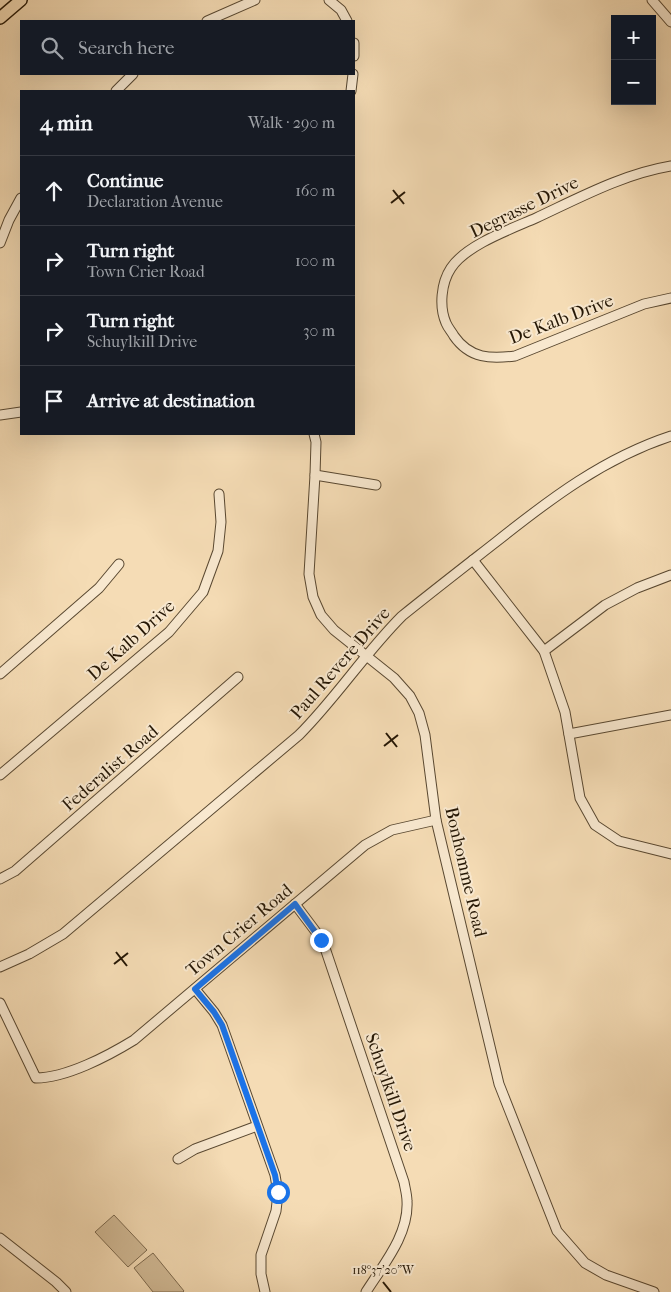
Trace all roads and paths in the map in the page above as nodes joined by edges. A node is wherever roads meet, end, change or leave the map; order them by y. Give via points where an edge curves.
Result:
1 (22, 0) edge
2 (255, 0) edge
3 (329, 0) edge
4 (652, 0) edge
5 (0, 18) edge
6 (209, 20) edge
7 (346, 20) edge
8 (671, 22) edge
9 (132, 75) edge
10 (352, 75) edge
11 (117, 90) edge
12 (351, 90) edge
13 (671, 166) edge
14 (20, 200) edge
15 (0, 243) edge
16 (671, 298) edge
17 (446, 324) joint
18 (20, 412) edge
19 (0, 415) edge
20 (314, 435) edge
21 (671, 436) edge
22 (315, 475) junction
23 (376, 485) dead end
24 (219, 494) dead end
25 (473, 560) junction
26 (119, 564) dead end
27 (671, 575) edge
28 (544, 651) junction
29 (367, 657) junction
30 (0, 674) edge
31 (238, 677) dead end
32 (671, 715) edge
33 (569, 734) junction
34 (0, 775) edge
35 (436, 820) junction
36 (671, 854) edge
37 (0, 879) edge
38 (295, 904) junction
39 (0, 967) edge
40 (195, 989) junction
41 (0, 1003) edge
42 (257, 1126) junction
43 (178, 1159) dead end
44 (0, 1238) edge
45 (66, 1292) edge
46 (266, 1292) edge
47 (366, 1292) edge
48 (654, 1292) edge

1 - 5 main road
2 - 6 street
3 - 7 street
4 - 8 street
9 - 11 street
10 - 12 street
13 - 17 street, Degrasse Drive via 611,183 490,239 466,254 451,268 443,288 442,308
14 - 15 street
16 - 17 street, De Kalb Drive via 644,304 515,356 494,359 475,355 458,342
18 - 19 street
20 - 22 street, Bonhomme Road
21 - 25 street, Paul Revere Drive via 631,452 580,479
22 - 23 street
22 - 29 street, Bonhomme Road via 309,574 313,597 321,615 334,630
24 - 34 street, De Kalb Drive via 218,551 203,592 169,632
25 - 28 street
25 - 29 street, Paul Revere Drive via 402,616
26 - 30 street via 99,588
27 - 28 street via 605,605
28 - 33 street via 565,712
29 - 35 street, Bonhomme Road via 394,678 410,696 419,713
29 - 39 street, Paul Revere Drive via 299,735 63,934
31 - 37 street, Federalist Road via 16,871
32 - 33 street
33 - 36 street via 580,798 595,824 619,841
35 - 38 street, Town Crier Road via 378,836
35 - 48 street, Bonhomme Road via 499,1084 557,1231 585,1263 606,1275
38 - 40 street, Town Crier Road
38 - 47 street, Schuylkill Drive via 326,951 404,1182 407,1202 405,1223 396,1246
40 - 41 street, Town Crier Road via 134,1040 110,1055 83,1067 43,1078 36,1078
40 - 42 street via 222,1025
42 - 43 street via 195,1149
42 - 46 street via 278,1192 262,1256 261,1274
44 - 45 street

